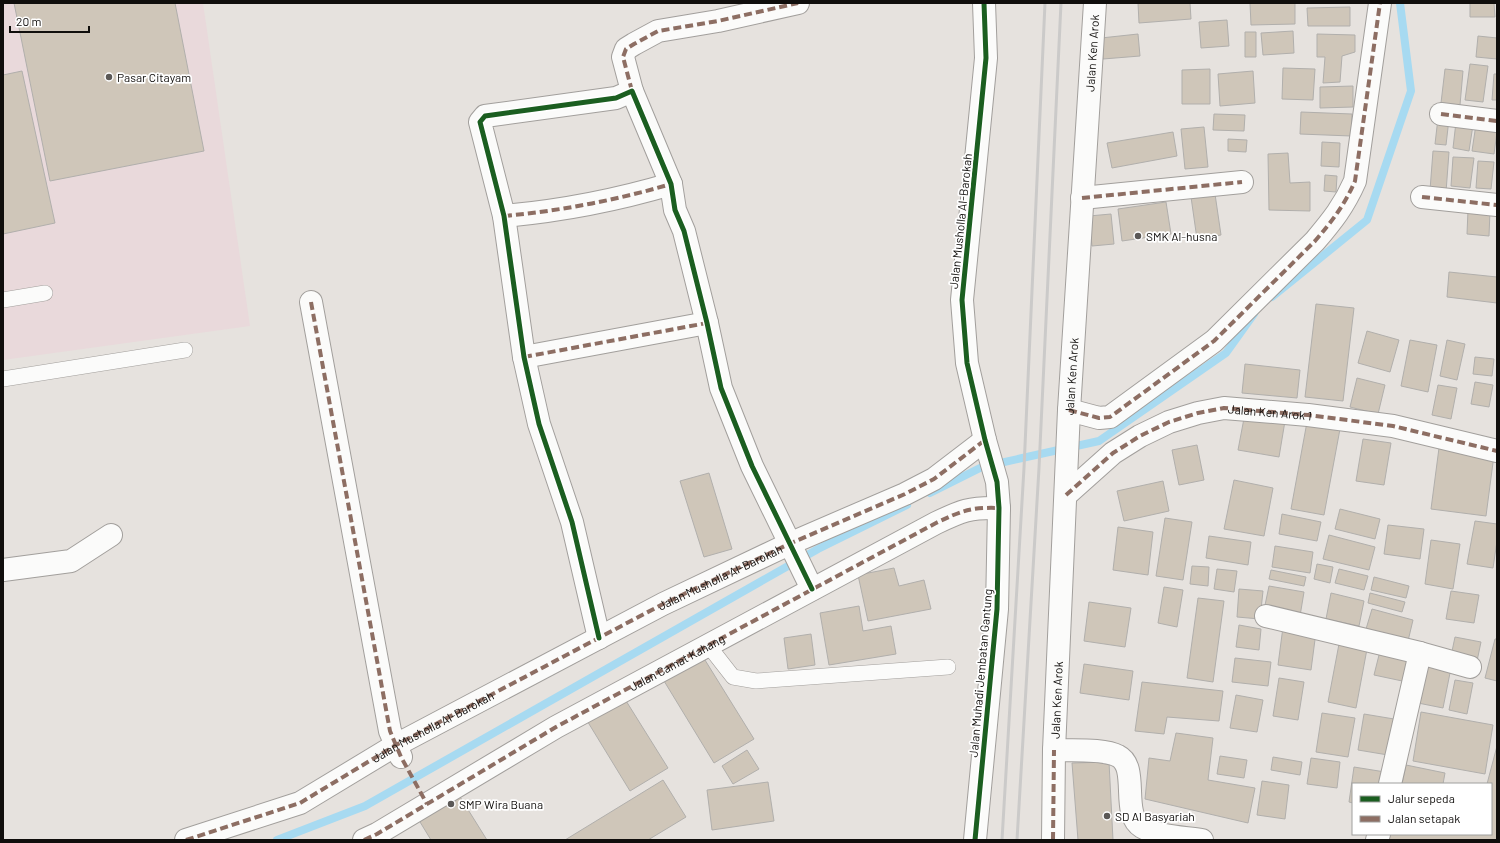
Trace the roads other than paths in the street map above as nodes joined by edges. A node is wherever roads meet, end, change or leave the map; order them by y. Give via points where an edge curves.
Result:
1 (798, 3) edge
2 (984, 3) edge
3 (1095, 3) edge
4 (1380, 3) edge
5 (632, 91) junction
6 (1441, 114) dead end
7 (1497, 121) edge
8 (1242, 182) dead end
9 (671, 184) junction
10 (1422, 196) dead end
11 (1082, 198) junction
12 (1497, 205) edge
13 (504, 216) junction
14 (45, 293) dead end
15 (3, 300) edge
16 (311, 302) dead end
17 (707, 323) junction
18 (185, 350) dead end
19 (524, 357) junction
20 (3, 379) edge
21 (1070, 414) junction
22 (986, 444) junction
23 (1497, 451) edge
24 (1066, 495) junction
25 (999, 508) junction
26 (111, 535) dead end
27 (792, 549) junction
28 (3, 570) edge
29 (811, 588) junction
30 (1266, 616) dead end
31 (599, 638) junction
32 (708, 645) junction
33 (1420, 653) junction
34 (948, 667) dead end
35 (1470, 667) dead end
36 (1054, 750) junction
37 (398, 751) junction
38 (1390, 783) edge
39 (186, 840) edge
40 (364, 840) edge
41 (975, 840) edge
42 (1053, 840) edge
43 (1202, 840) edge

1 - 5 street via 658,32 634,44 626,49 623,57
2 - 22 street, Jalan Musholla Al-Barokah via 986,58 962,300 968,363
3 - 11 street, Jalan Ken Arok
4 - 21 street via 1355,181 1345,203 1330,224 1315,242 1214,341 1110,417
5 - 9 street
5 - 13 street via 616,98 485,116 480,122
6 - 7 street
8 - 11 street
9 - 13 street via 634,195
9 - 17 street
10 - 12 street
11 - 21 street, Jalan Ken Arok
13 - 19 street
14 - 15 lane
16 - 37 street via 390,731
17 - 19 street
17 - 27 street via 721,388 752,466
18 - 20 lane
19 - 31 street via 539,424 572,522
21 - 24 street, Jalan Ken Arok
22 - 25 street, Jalan Muhadi Jembatan Gantung via 994,471
22 - 27 street, Jalan Musholla Al-Barokah via 905,494
23 - 24 street, Jalan Ken Arok 1 via 1393,426 1277,411 1224,408 1169,422 1140,436 1113,453
24 - 36 street, Jalan Ken Arok
25 - 29 street, Jalan Camat Kahang via 977,507 959,512
25 - 41 street, Jalan Muhadi Jembatan Gantung via 997,609
26 - 28 street via 71,561
27 - 29 street
27 - 31 street, Jalan Musholla Al-Barokah via 663,604
29 - 32 street, Jalan Camat Kahang
30 - 33 street
31 - 37 street, Jalan Musholla Al-Barokah
32 - 34 lane via 733,677 756,681
32 - 40 street, Jalan Camat Kahang via 556,727
33 - 35 street
33 - 38 street
36 - 42 street, Jalan Ken Arok
36 - 43 street via 1109,753 1119,756 1126,764 1135,819 1142,827
37 - 39 street, Jalan Musholla Al-Barokah via 300,803

